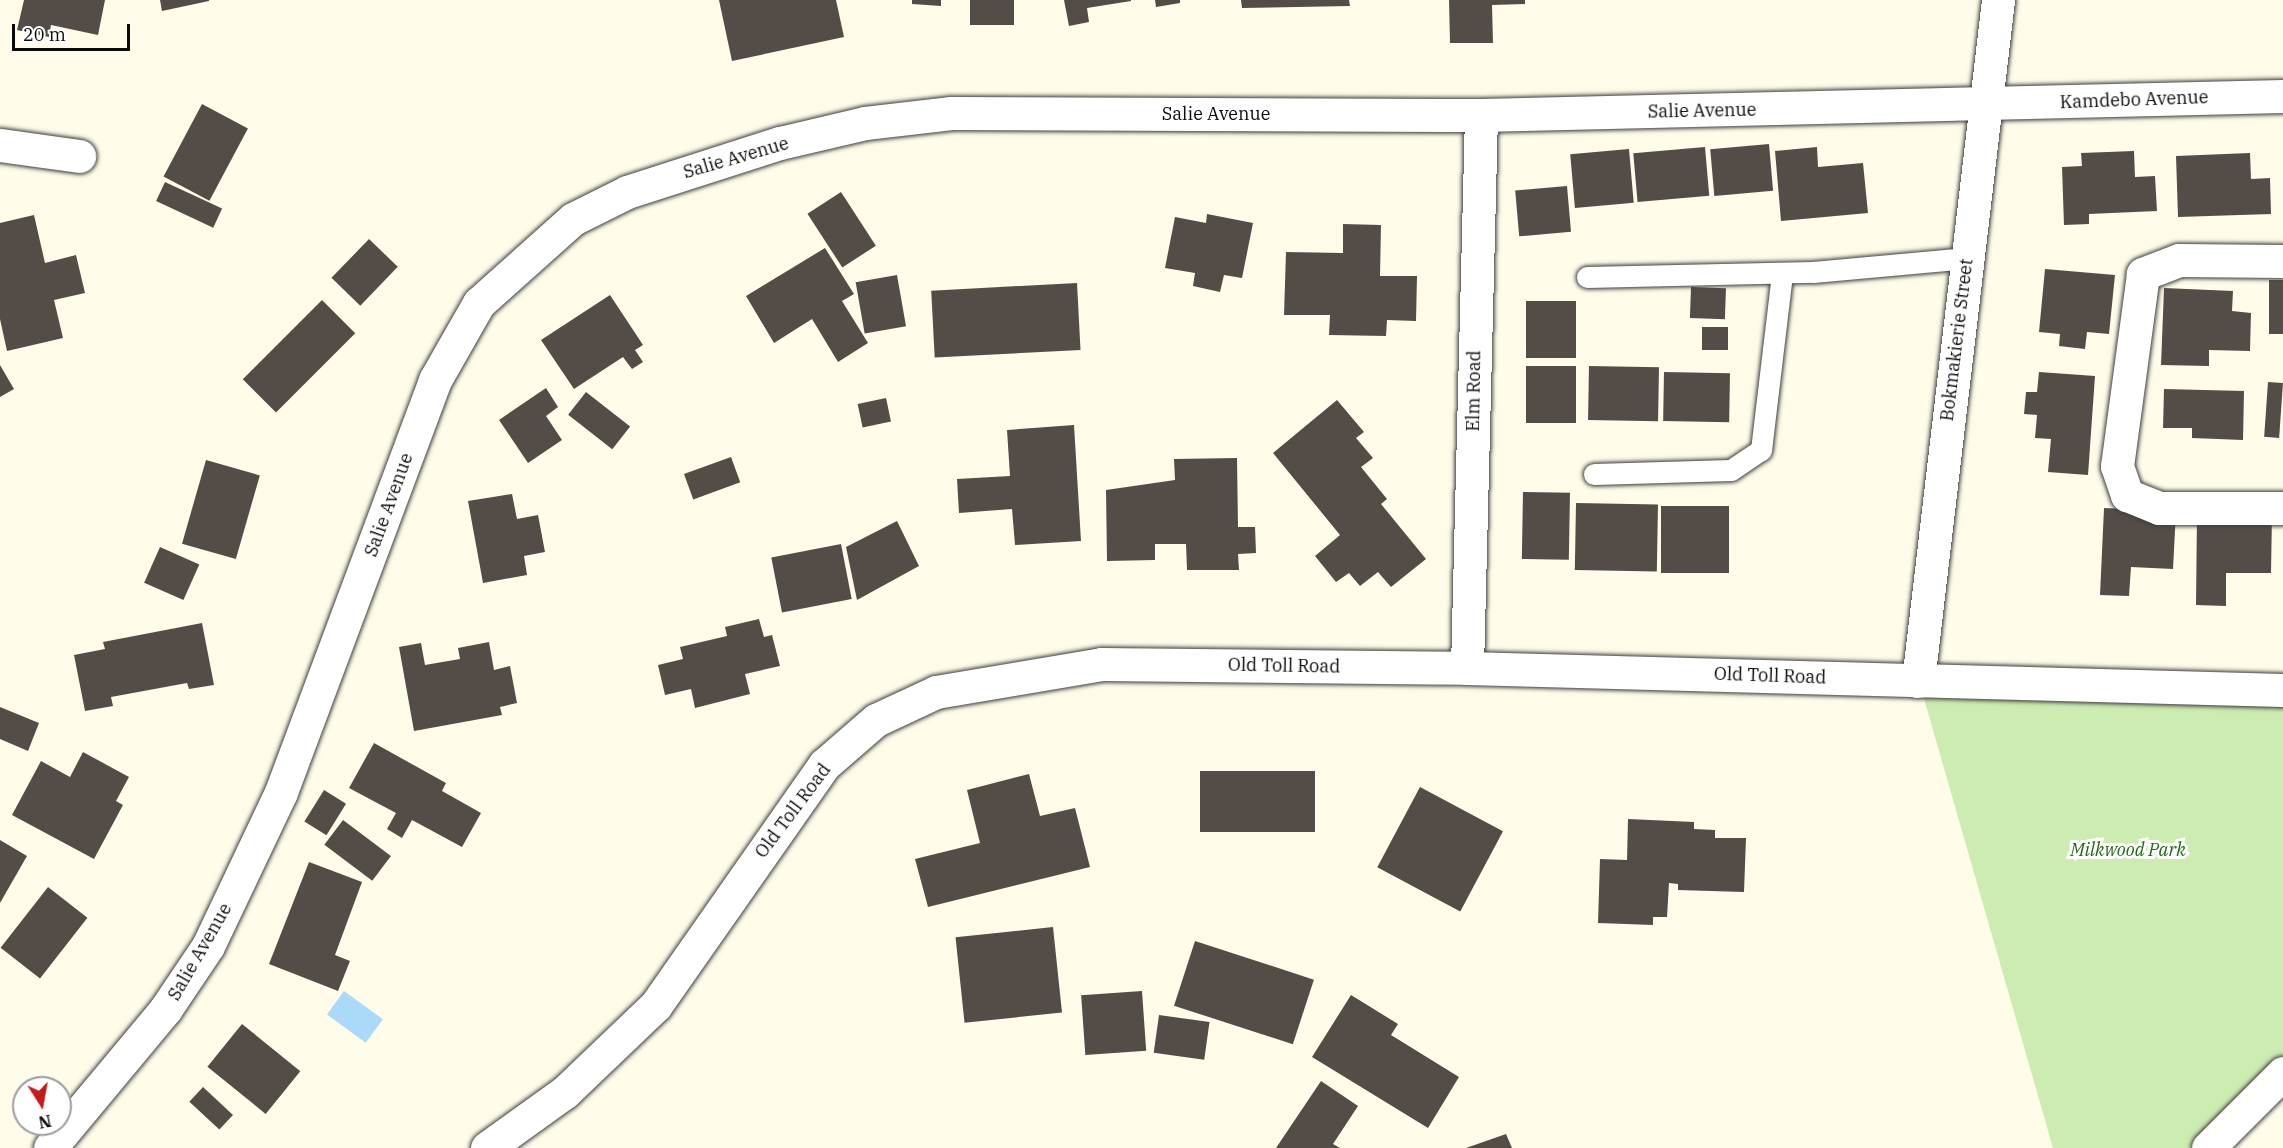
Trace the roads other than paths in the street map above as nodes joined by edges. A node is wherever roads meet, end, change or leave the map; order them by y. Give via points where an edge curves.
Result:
1 (1998, 0) edge
2 (2283, 96) edge
3 (1986, 104) junction
4 (1481, 115) junction
5 (0, 145) edge
6 (79, 156) dead end
7 (1967, 258) junction
8 (2283, 261) edge
9 (1782, 274) junction
10 (1587, 277) dead end
11 (1594, 474) dead end
12 (2283, 508) edge
13 (1467, 668) junction
14 (1918, 681) junction
15 (2283, 690) edge
16 (2283, 1073) edge
17 (50, 1148) edge
18 (487, 1148) edge
19 (2208, 1148) edge

1 - 3 street, Bokmakierie Street
2 - 3 street, Kamdebo Avenue
3 - 4 street, Salie Avenue
3 - 7 street, Bokmakierie Street
4 - 13 street, Elm Road
4 - 17 street, Salie Avenue via 941,114 865,123 706,165 627,192 573,219 479,303 435,380 280,792 208,946 165,1010
5 - 6 street
7 - 9 lane
7 - 14 street, Bokmakierie Street
8 - 12 street via 2179,260 2143,274 2117,466 2127,495 2159,508
9 - 10 lane
9 - 11 lane via 1761,450 1731,470
13 - 14 street, Old Toll Road
13 - 18 street, Old Toll Road via 1101,664 936,692 876,720 824,765 656,1005 565,1092
14 - 15 street, Old Toll Road
16 - 19 street

